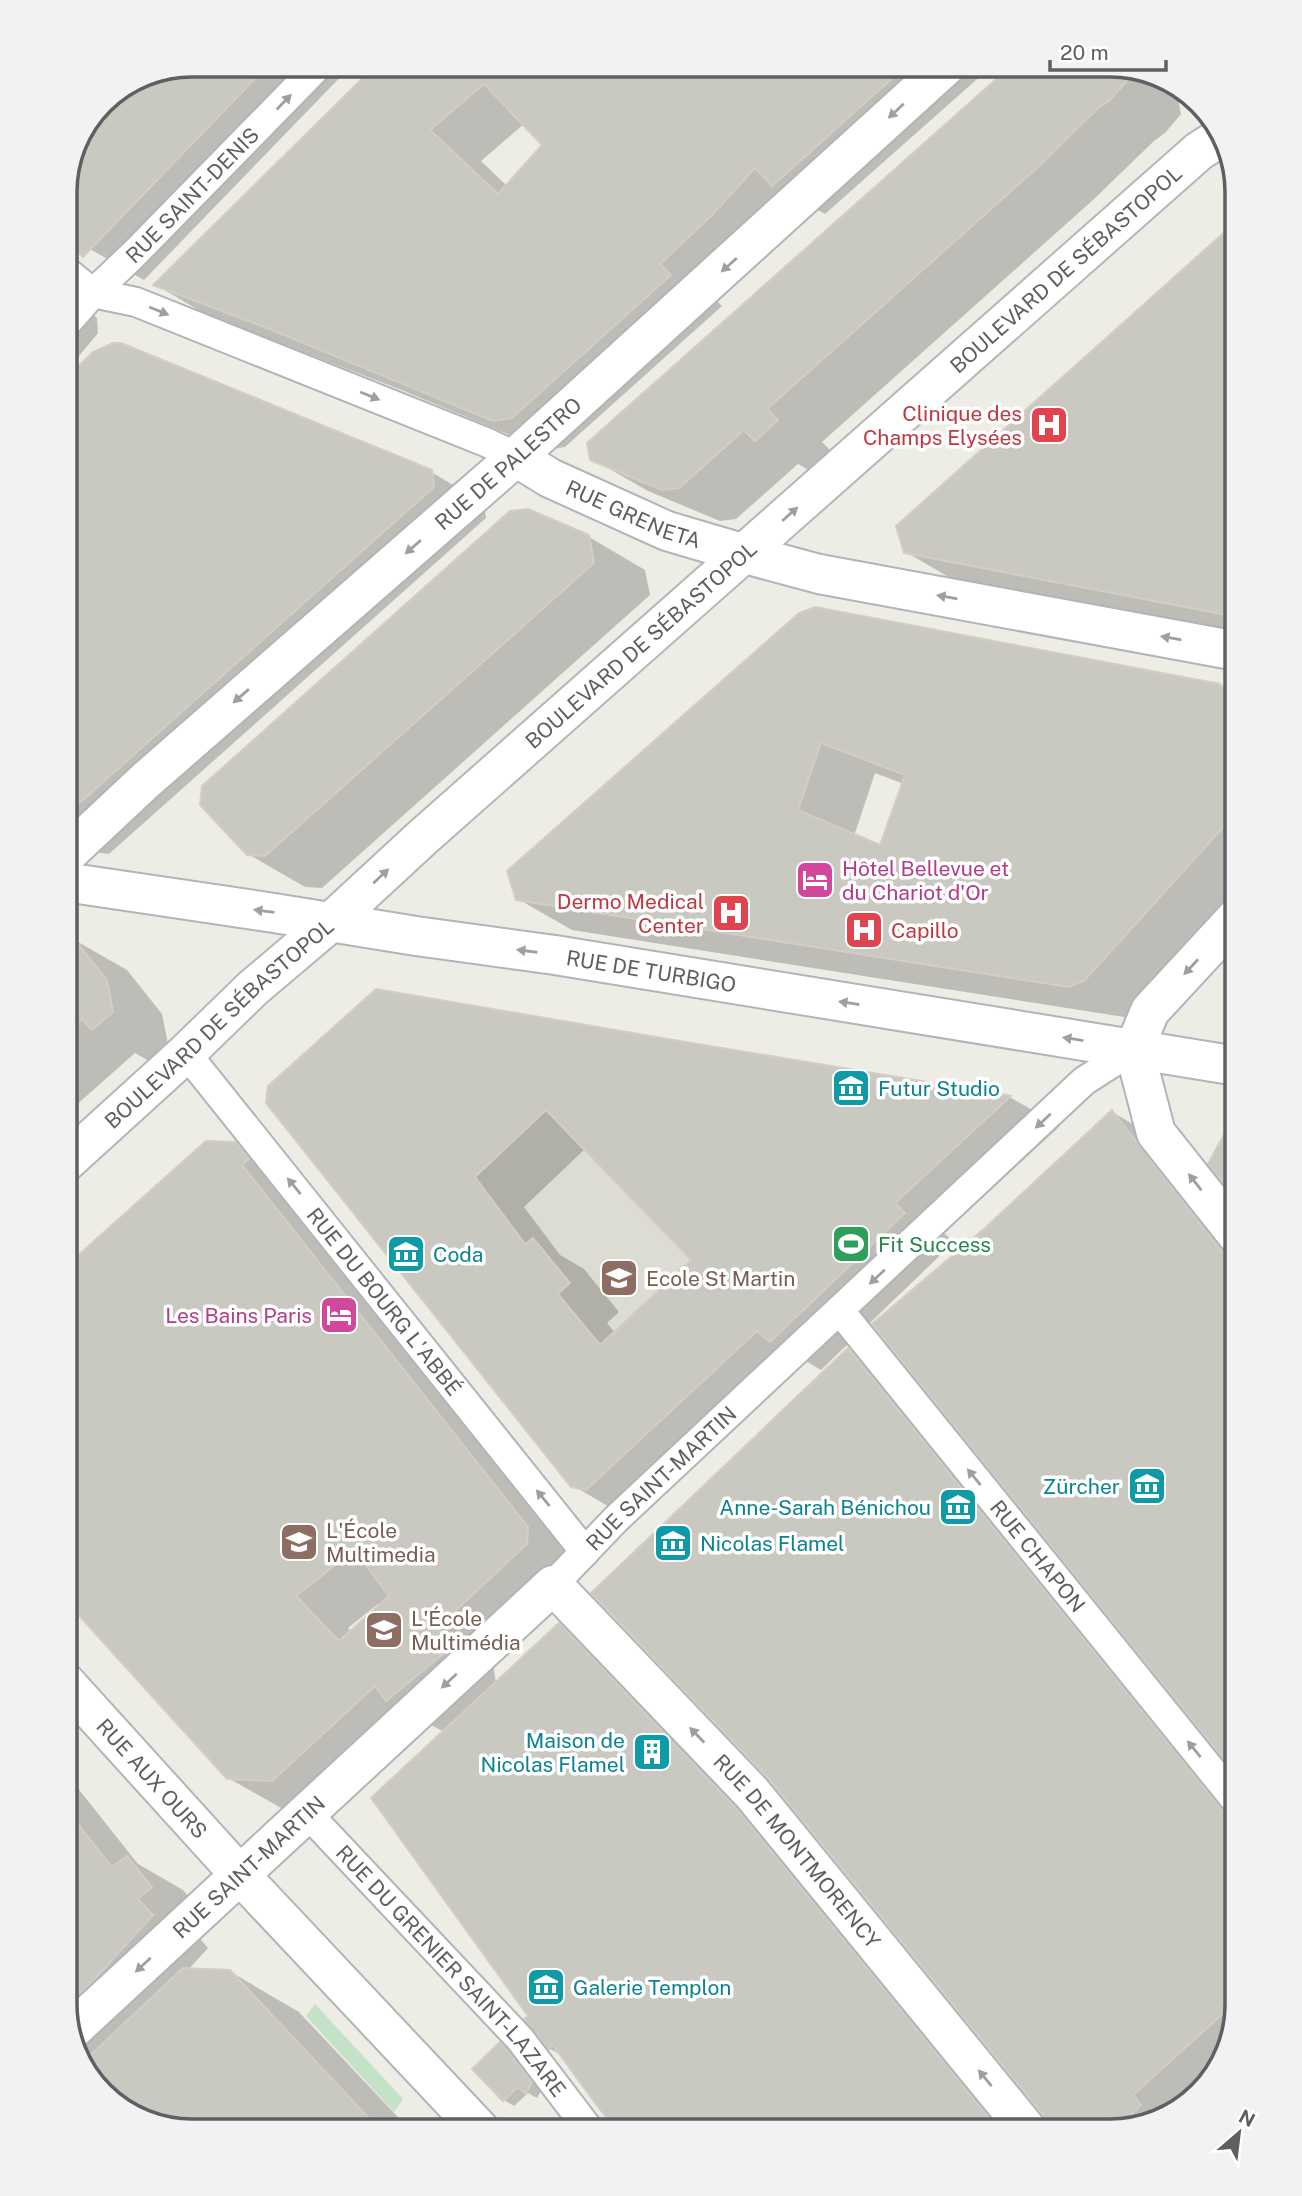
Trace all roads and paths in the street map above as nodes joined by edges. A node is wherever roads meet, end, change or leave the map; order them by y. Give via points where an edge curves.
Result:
1 (307, 77) edge
2 (934, 77) edge
3 (1213, 142) edge
4 (77, 280) edge
5 (93, 293) junction
6 (77, 312) edge
7 (516, 457) junction
8 (744, 554) junction
9 (1225, 647) edge
10 (77, 845) edge
11 (77, 884) edge
12 (331, 922) junction
13 (1225, 930) edge
14 (1134, 1049) junction
15 (186, 1053) junction
16 (1225, 1064) edge
17 (77, 1152) edge
18 (1225, 1220) edge
19 (840, 1311) junction
20 (585, 1552) junction
21 (553, 1585) junction
22 (77, 1695) edge
23 (1225, 1787) edge
24 (307, 1813) junction
25 (240, 1875) junction
26 (79, 2024) edge
27 (470, 2119) edge
28 (581, 2119) edge
29 (1018, 2119) edge

5 -> 1 street, RUE SAINT-DENIS
2 -> 7 street, RUE DE PALESTRO
8 -> 3 street, BOULEVARD DE SÉBASTOPOL
4 - 5 street, RUE GRENETA
5 - 6 street, RUE SAINT-DENIS
5 -> 7 street, RUE GRENETA via 136,302
7 - 8 street, RUE GRENETA via 550,478 667,531
7 -> 10 street, RUE DE PALESTRO
9 -> 8 street, RUE GRENETA via 819,574
12 -> 8 street, BOULEVARD DE SÉBASTOPOL
12 -> 11 street, RUE DE TURBIGO
14 -> 12 street, RUE DE TURBIGO
12 - 15 street, BOULEVARD DE SÉBASTOPOL
13 -> 14 street via 1150,1011
14 - 16 street, RUE DE TURBIGO
18 -> 14 street via 1157,1133
14 -> 19 street, RUE SAINT-MARTIN via 1084,1081
15 - 17 street, BOULEVARD DE SÉBASTOPOL
20 -> 15 street, RUE DU BOURG L'ABBÉ
19 - 20 street, RUE SAINT-MARTIN
23 -> 19 street, RUE CHAPON
20 - 21 street, RUE SAINT-MARTIN
21 -> 24 street, RUE SAINT-MARTIN
29 -> 21 street, RUE DE MONTMORENCY via 752,1793
22 - 25 street, RUE AUX OURS
24 - 25 street, RUE SAINT-MARTIN
24 - 28 street, RUE DU GRENIER SAINT-LAZARE via 520,2039
25 -> 26 street, RUE SAINT-MARTIN
25 - 27 street

